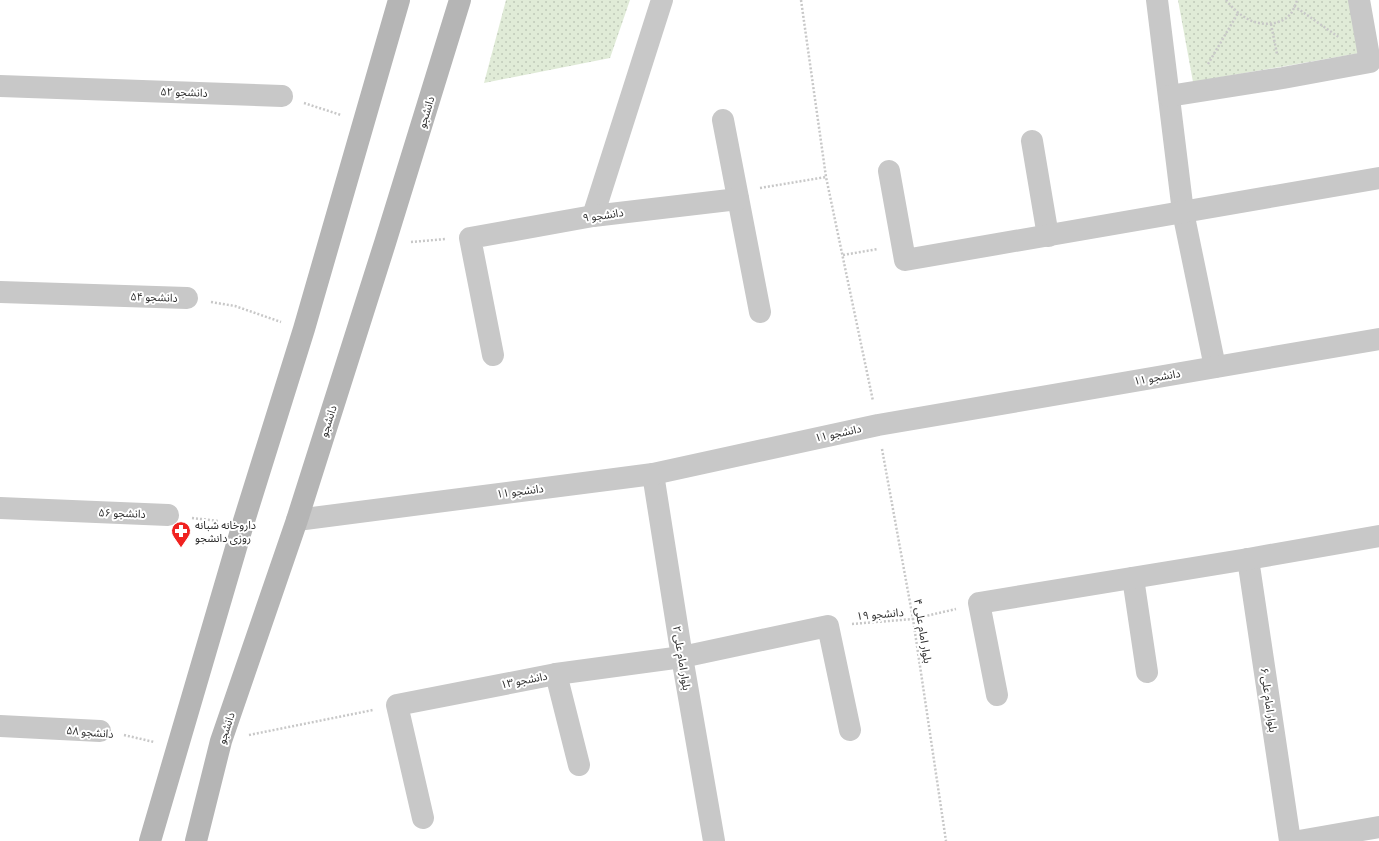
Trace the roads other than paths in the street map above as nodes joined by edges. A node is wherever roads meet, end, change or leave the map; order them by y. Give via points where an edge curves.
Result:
1 (399, 0) edge
2 (460, 0) edge
3 (662, 0) edge
4 (1157, 0) edge
5 (1359, 0) edge
6 (0, 86) edge
7 (282, 96) road end
8 (1169, 96) junction
9 (723, 120) dead end
10 (1032, 141) dead end
11 (889, 171) dead end
12 (1379, 178) edge
13 (738, 195) junction
14 (1184, 212) junction
15 (593, 216) junction
16 (1048, 236) junction
17 (0, 292) edge
18 (187, 298) road end
19 (760, 312) dead end
20 (1379, 339) edge
21 (493, 356) dead end
22 (1214, 367) junction
23 (653, 474) junction
24 (0, 508) edge
25 (168, 515) road end
26 (297, 520) junction
27 (1379, 536) edge
28 (1248, 559) junction
29 (1133, 578) junction
30 (682, 657) junction
31 (1147, 672) dead end
32 (556, 674) junction
33 (997, 695) dead end
34 (0, 726) edge
35 (100, 730) road end
36 (850, 730) dead end
37 (579, 765) dead end
38 (423, 818) dead end
39 (1379, 827) edge
40 (150, 841) edge
41 (196, 841) edge
42 (714, 841) edge
43 (1290, 841) edge
44 (1299, 841) edge

1 - 40 main road via 304,329 243,524
2 - 26 main road, دانشجو
3 - 15 street
4 - 8 street
5 - 8 street via 1370,62
6 - 7 street, دانشجو ۵۲
8 - 14 street
9 - 13 street
10 - 16 street
11 - 16 street via 905,260
12 - 14 street
13 - 15 street, دانشجو ۹
13 - 19 street
14 - 16 street
14 - 22 street
15 - 21 street, دانشجو ۹ via 470,238
17 - 18 street, دانشجو ۵۴
20 - 22 street, دانشجو ۱۱
22 - 23 street, دانشجو ۱۱ via 878,425
23 - 26 street, دانشجو ۱۱
23 - 30 street, بلوار امام علی ۲
24 - 25 street, دانشجو ۵۶
26 - 41 main road, دانشجو via 221,741
27 - 28 street
28 - 29 street
28 - 43 street, بلوار امام علی ۶
29 - 31 street
29 - 33 street via 979,603
30 - 32 street, دانشجو ۱۳
30 - 36 street, دانشجو ۱۳ via 828,626
30 - 42 street, بلوار امام علی ۲
32 - 37 street
32 - 38 street, دانشجو ۱۳ via 398,705
34 - 35 street, دانشجو ۵۸
39 - 44 street

